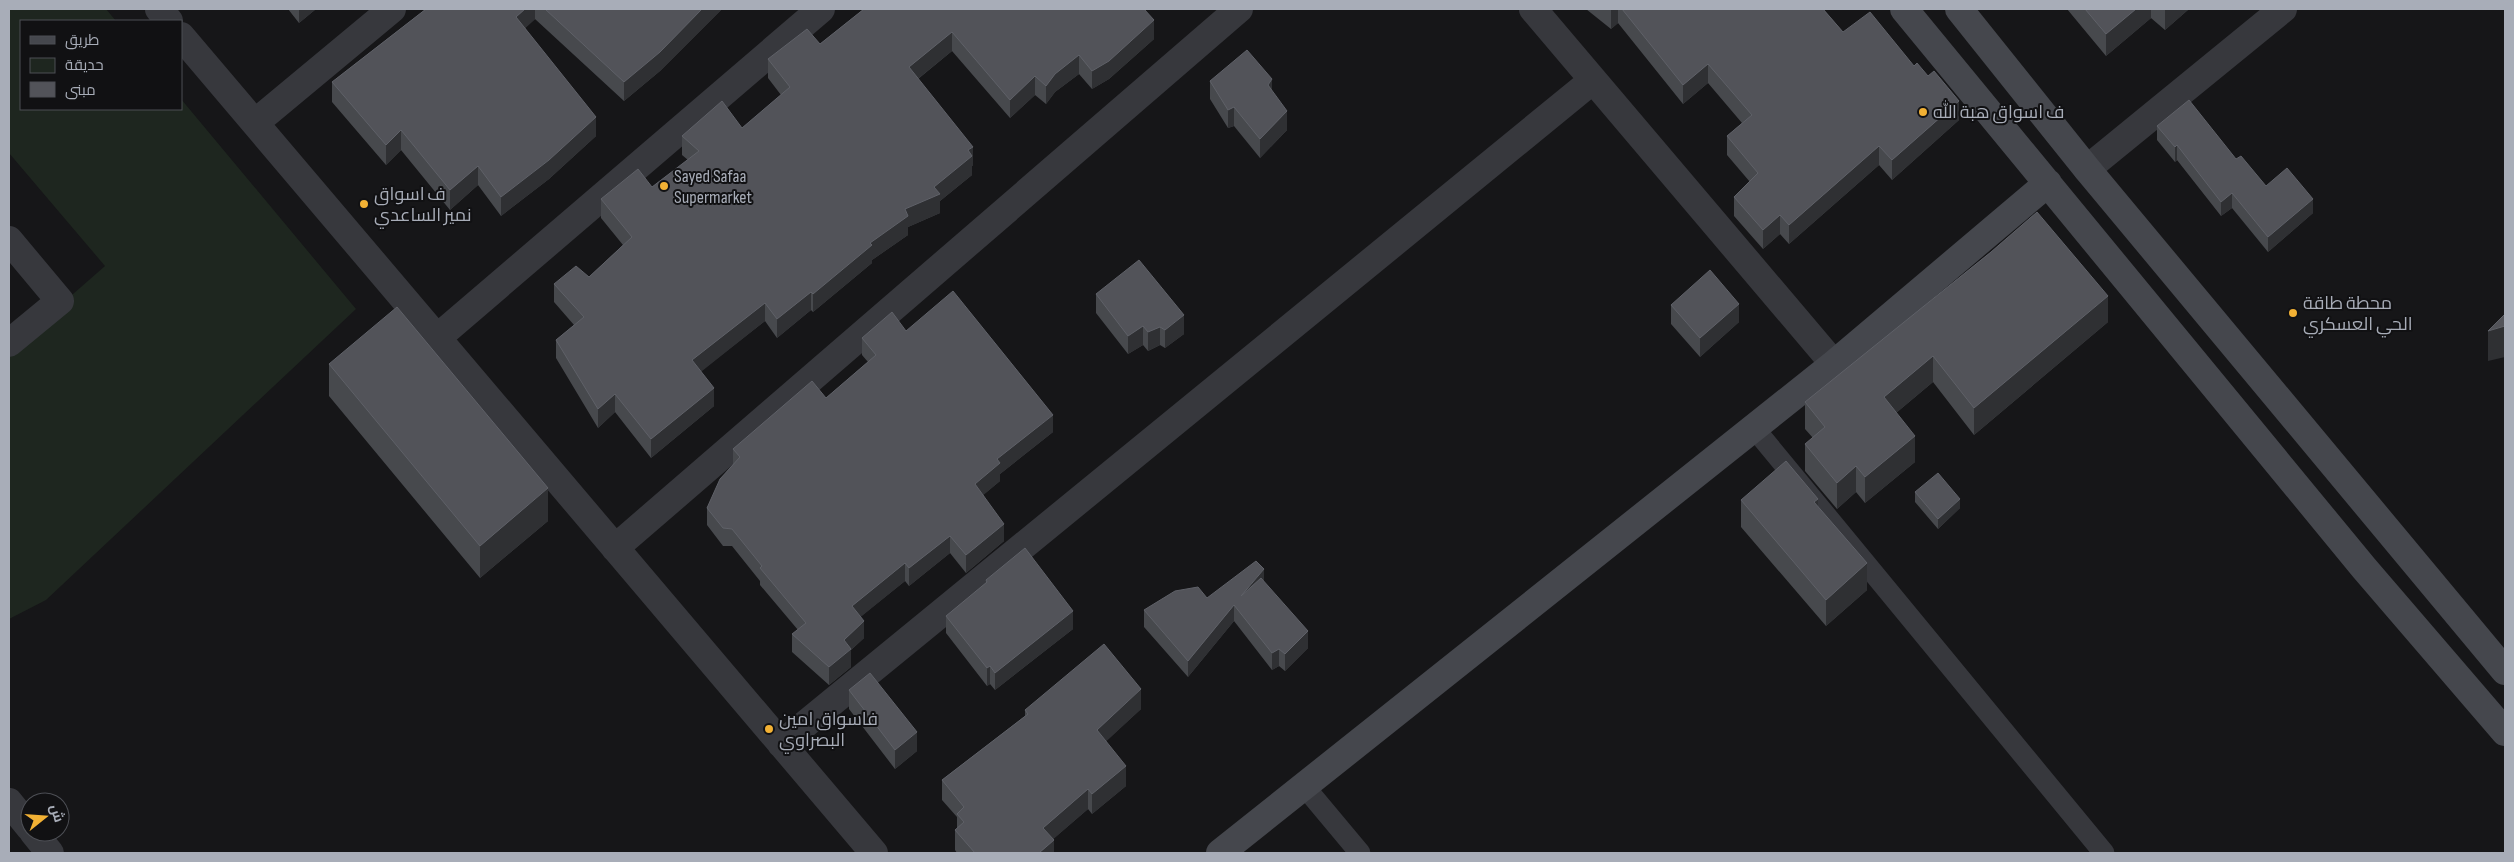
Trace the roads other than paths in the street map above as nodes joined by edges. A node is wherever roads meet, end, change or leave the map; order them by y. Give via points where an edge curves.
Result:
1 (158, 9) edge
2 (392, 9) edge
3 (821, 9) edge
4 (1240, 9) edge
5 (1534, 9) edge
6 (1904, 9) edge
7 (1959, 9) edge
8 (2283, 9) edge
9 (168, 20) edge
10 (182, 37) edge
11 (1593, 80) junction
12 (255, 124) junction
13 (2087, 169) junction
14 (2048, 183) junction
15 (9, 240) edge
16 (437, 338) junction
17 (9, 343) edge
18 (1834, 364) junction
19 (1754, 428) junction
20 (615, 548) junction
21 (2505, 671) edge
22 (2505, 732) edge
23 (781, 744) junction
24 (1304, 786) junction
25 (9, 802) edge
26 (20, 816) edge
27 (41, 842) edge
28 (50, 853) edge
29 (874, 853) edge
30 (1220, 853) edge
31 (1360, 853) edge
32 (2104, 853) edge

1 - 9 street
2 - 12 street
3 - 16 street
4 - 20 street
5 - 11 street
6 - 14 street
7 - 13 street
8 - 13 street
10 - 12 street
11 - 18 street
11 - 23 street
12 - 16 street
13 - 21 street
14 - 18 street
14 - 22 street via 2364,568
15 - 17 street via 60,301
16 - 20 street
18 - 19 street
19 - 24 street
19 - 32 lane
20 - 23 street
23 - 29 street
24 - 30 street
24 - 31 lane
25 - 26 street
27 - 28 street

